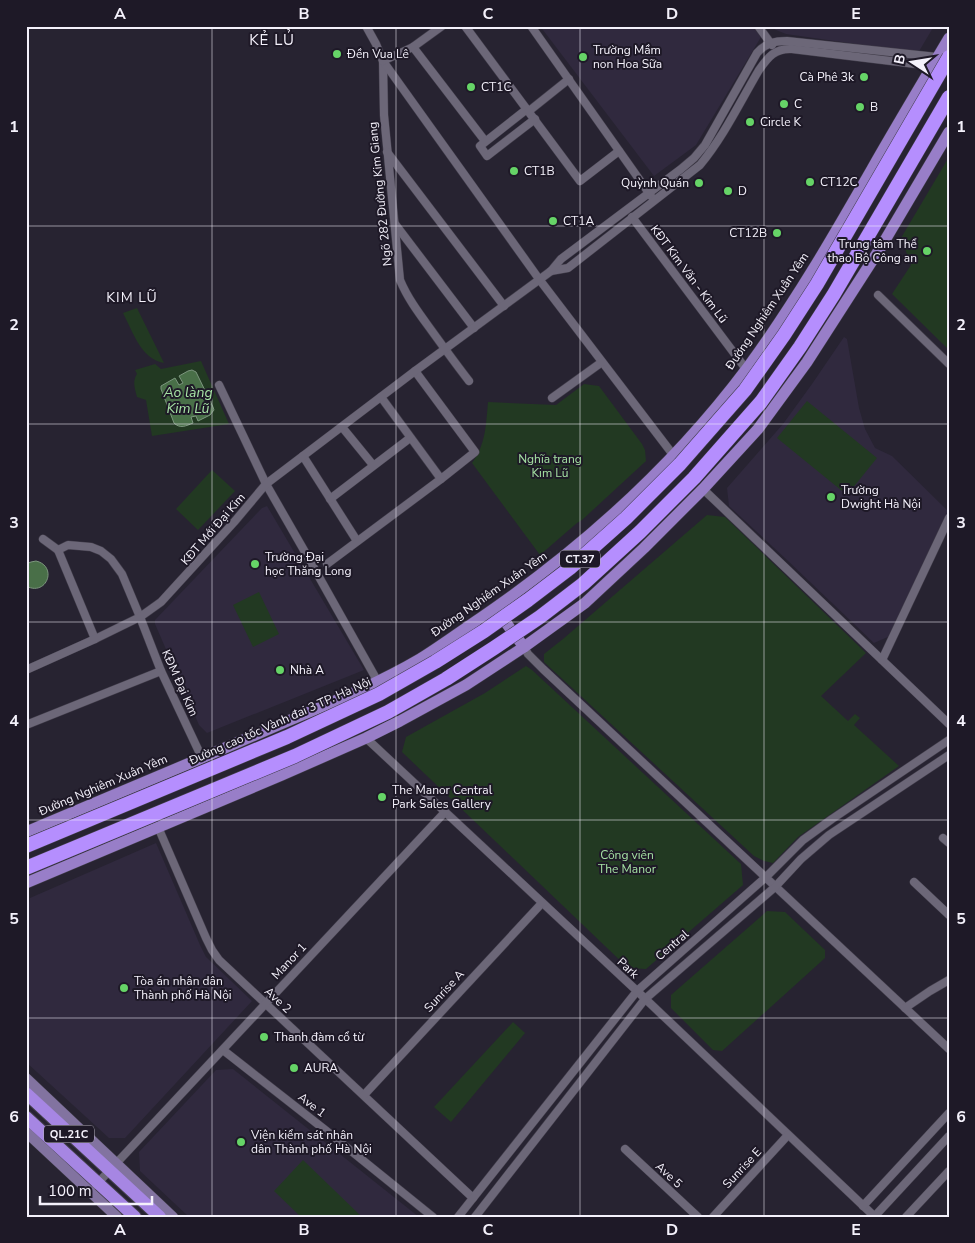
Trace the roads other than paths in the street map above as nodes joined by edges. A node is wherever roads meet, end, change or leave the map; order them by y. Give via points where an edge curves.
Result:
1 (366, 26) edge
2 (442, 26) edge
3 (465, 26) edge
4 (531, 26) edge
5 (758, 26) edge
6 (949, 38) edge
7 (770, 42) junction
8 (413, 47) junction
9 (777, 50) junction
10 (832, 50) junction
11 (939, 60) edge
12 (383, 61) junction
13 (569, 79) junction
14 (949, 97) edge
15 (528, 110) junction
16 (535, 119) junction
17 (502, 129) junction
18 (949, 132) edge
19 (712, 133) junction
20 (720, 138) junction
21 (509, 139) junction
22 (485, 142) junction
23 (620, 151) junction
24 (387, 152) junction
25 (681, 169) junction
26 (687, 176) junction
27 (649, 193) junction
28 (655, 201) junction
29 (632, 217) junction
30 (394, 224) junction
31 (561, 259) junction
32 (568, 268) junction
33 (551, 271) junction
34 (540, 279) junction
35 (878, 295) dead end
36 (504, 306) junction
37 (474, 328) junction
38 (444, 349) junction
39 (602, 362) junction
40 (949, 364) edge
41 (746, 369) junction
42 (415, 371) junction
43 (469, 381) dead end
44 (219, 385) dead end
45 (381, 397) junction
46 (552, 398) dead end
47 (342, 427) junction
48 (410, 438) junction
49 (303, 456) junction
50 (674, 456) junction
51 (373, 465) junction
52 (441, 479) junction
53 (266, 484) junction
54 (703, 489) junction
55 (330, 499) junction
56 (949, 518) edge
57 (43, 539) dead end
58 (357, 540) junction
59 (58, 550) junction
60 (326, 564) dead end
61 (495, 608) junction
62 (140, 617) junction
63 (95, 639) junction
64 (524, 647) junction
65 (882, 660) junction
66 (26, 670) edge
67 (161, 671) junction
68 (378, 682) junction
69 (27, 723) edge
70 (949, 724) edge
71 (366, 738) junction
72 (949, 740) edge
73 (949, 755) edge
74 (202, 758) junction
75 (445, 812) junction
76 (158, 827) junction
77 (26, 832) edge
78 (26, 846) edge
79 (26, 868) edge
80 (766, 878) junction
81 (26, 882) edge
82 (914, 882) dead end
83 (775, 887) junction
84 (542, 904) junction
85 (949, 915) edge
86 (949, 980) edge
87 (636, 991) junction
88 (645, 999) junction
89 (265, 1004) junction
90 (905, 1008) junction
91 (949, 1049) edge
92 (223, 1050) junction
93 (26, 1078) edge
94 (26, 1093) edge
95 (364, 1095) junction
96 (949, 1113) edge
97 (26, 1117) edge
98 (26, 1132) edge
99 (788, 1135) junction
100 (949, 1136) edge
101 (625, 1149) dead end
102 (112, 1166) junction
103 (949, 1171) edge
104 (94, 1187) junction
105 (473, 1198) junction
106 (863, 1206) junction
107 (117, 1217) edge
108 (135, 1217) edge
109 (160, 1217) edge
110 (173, 1217) edge
111 (433, 1217) edge
112 (458, 1217) edge
113 (475, 1217) edge
114 (698, 1217) edge
115 (712, 1217) edge
116 (874, 1217) edge
117 (906, 1217) edge

1 - 12 street, Ngõ 282 Đường Kim Giang
2 - 8 street
3 - 15 street
4 - 13 street
5 - 7 street
6 - 11 main road, Đường Nghiêm Xuân Yêm
7 - 9 street
7 - 10 street via 787,41
7 - 19 street via 757,52
8 - 12 street
8 - 22 street
9 - 10 street
9 - 20 street via 758,70
10 - 11 street
11 - 41 main road, Đường Nghiêm Xuân Yêm via 804,286
11 - 78 highway, Đường cao tốc Vành đai 3 TP. Hà Nội / CT.37, bridge via 817,284 745,390 673,471 570,568 484,631 379,694 287,737
12 - 24 street, Ngõ 282 Đường Kim Giang
12 - 34 street
13 - 15 street
13 - 23 street
14 - 79 highway, CT.37, bridge via 834,294 761,402 687,485 582,584 494,648 388,712 295,756
15 - 16 street
15 - 17 street
16 - 21 street
16 - 23 street via 580,181
17 - 21 street
17 - 22 street
18 - 54 main road via 807,362 758,429
19 - 20 street
19 - 25 street via 694,158
20 - 26 street via 700,165
21 - 22 street via 487,156 480,146
23 - 27 street
24 - 30 street, Ngõ 282 Đường Kim Giang
24 - 36 street
25 - 26 street
25 - 27 street
26 - 28 street
27 - 28 street
27 - 31 street
28 - 29 street
29 - 32 street
29 - 41 street, KĐT Kim Văn - Kim Lũ
30 - 37 street
30 - 38 street, Ngõ 282 Đường Kim Giang via 400,280 412,304
31 - 32 street
31 - 33 street
32 - 33 street
33 - 34 street, KĐT Mới Đại Kim
34 - 36 street, KĐT Mới Đại Kim
34 - 39 street
35 - 40 street
36 - 37 street, KĐT Mới Đại Kim
37 - 38 street, KĐT Mới Đại Kim
38 - 42 street, KĐT Mới Đại Kim
38 - 43 street, Ngõ 282 Đường Kim Giang
39 - 46 street
39 - 50 street
41 - 50 main road, Đường Nghiêm Xuân Yêm
42 - 45 street, KĐT Mới Đại Kim
42 - 52 street via 475,452
44 - 53 street
45 - 47 street, KĐT Mới Đại Kim
45 - 48 street
47 - 49 street, KĐT Mới Đại Kim
47 - 51 street
48 - 51 street
48 - 52 street
49 - 53 street, KĐT Mới Đại Kim
49 - 55 street
50 - 61 main road, Đường Nghiêm Xuân Yêm via 575,548
51 - 55 street
52 - 58 street
53 - 62 street, KĐT Mới Đại Kim via 181,581 161,602
53 - 68 street
54 - 64 main road via 585,603
54 - 65 street
55 - 58 street
56 - 65 street
57 - 59 street
58 - 60 street
59 - 62 street via 68,545 91,547 111,559 122,574
59 - 63 street
61 - 64 main road
61 - 68 main road, Đường Nghiêm Xuân Yêm via 420,659
62 - 63 street, KĐT Mới Đại Kim
62 - 67 street, KĐM Đại Kim
63 - 66 street, KĐT Mới Đại Kim
64 - 71 main road via 466,685
64 - 80 street via 538,664
65 - 70 street
67 - 69 street
67 - 74 street, KĐM Đại Kim
68 - 74 main road, Đường Nghiêm Xuân Yêm
71 - 75 street, Park
71 - 76 main road
72 - 80 street, Central via 803,840
73 - 83 street, Central via 829,835
74 - 77 main road, Đường Nghiêm Xuân Yêm
75 - 84 street, Park
75 - 89 street, Manor 1
76 - 81 main road
76 - 89 street, Ave 2 via 212,950
80 - 83 street
80 - 87 street, Central
82 - 85 street
83 - 88 street, Central
83 - 90 street
84 - 87 street, Park
84 - 95 street, Sunrise A
86 - 90 street
87 - 88 street, Park
87 - 105 street, Central
88 - 99 street, Park
88 - 113 street, Central
89 - 92 street, Manor 1
89 - 95 street, Ave 2
90 - 91 street
92 - 102 street, Manor 1
92 - 111 street, Ave 1
93 - 102 main road
94 - 102 highway, QL.21C
95 - 105 street, Ave 2
96 - 106 street
97 - 104 highway, QL.21C
98 - 104 main road
99 - 106 street, Park
99 - 115 street, Sunrise E
100 - 116 street
101 - 114 street, Ave 5
102 - 104 street, Manor 1
102 - 109 highway, QL.21C
102 - 110 main road
103 - 117 street
104 - 107 main road
104 - 108 highway
105 - 112 street, Central
106 - 116 street, Park

